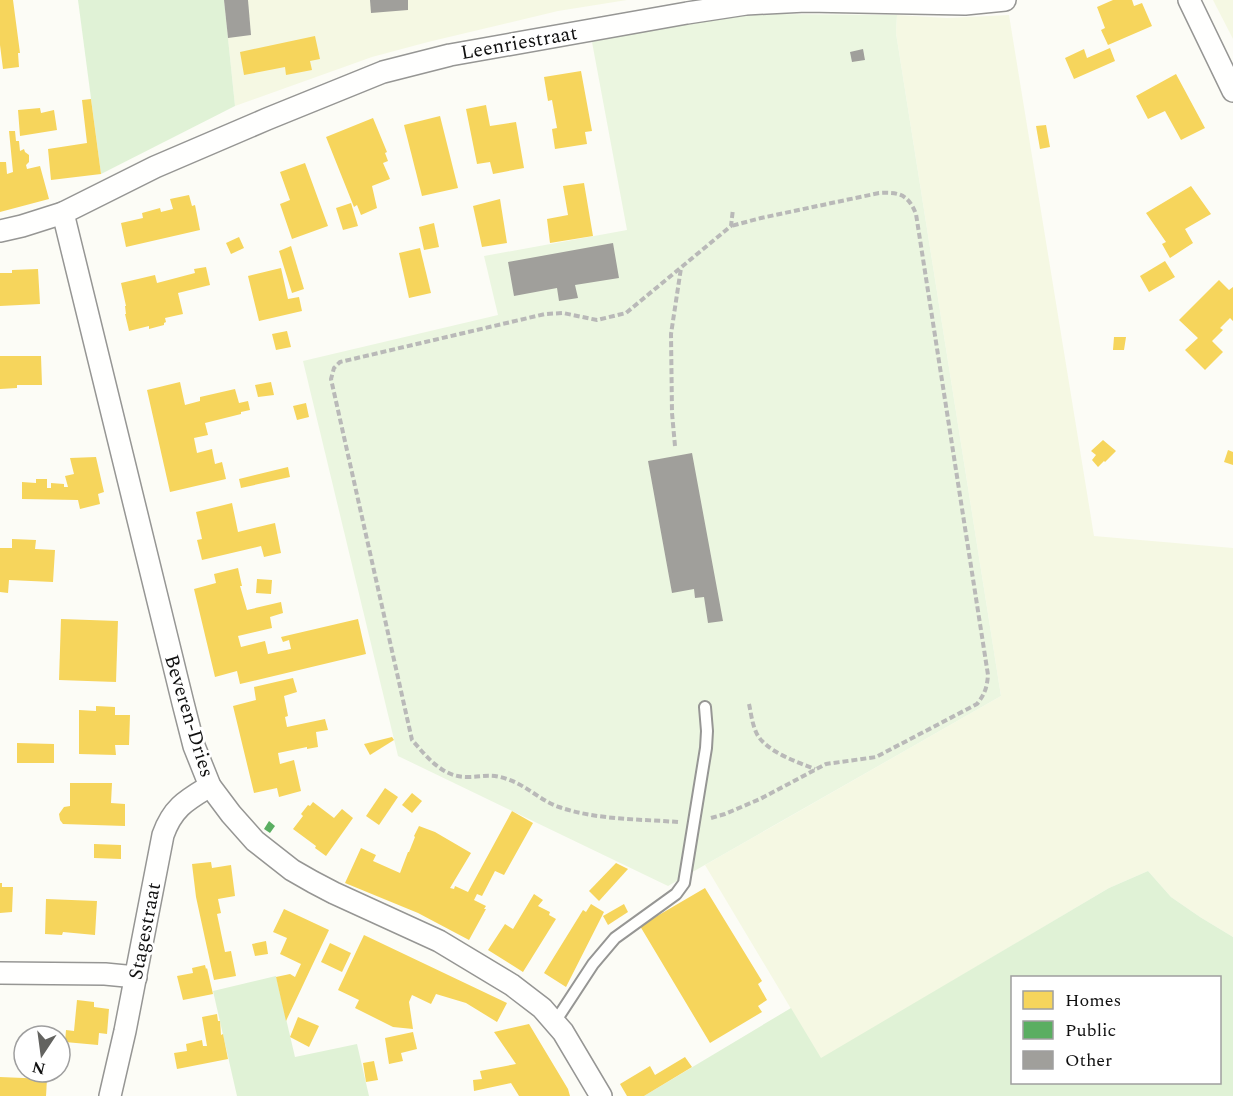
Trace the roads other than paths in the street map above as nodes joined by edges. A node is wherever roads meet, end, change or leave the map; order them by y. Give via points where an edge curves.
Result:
1 (1005, 0) edge
2 (1189, 0) edge
3 (1233, 91) edge
4 (63, 213) junction
5 (0, 231) edge
6 (705, 707) dead end
7 (210, 786) junction
8 (0, 973) edge
9 (136, 977) junction
10 (555, 1022) junction
11 (110, 1096) edge
12 (601, 1096) edge

1 - 4 street, Leenriestraat via 965,4 746,4 450,56 383,72 277,114
2 - 3 street
4 - 5 street
4 - 7 street, Beveren-Dries via 194,746
6 - 10 lane via 706,748 684,883 676,894 615,938
7 - 9 street, Stagestraat via 182,804 166,827
7 - 10 street, Beveren-Dries via 255,841 292,870 439,940 512,985
8 - 9 street
9 - 11 street, Stagestraat
10 - 12 street, Beveren-Dries

